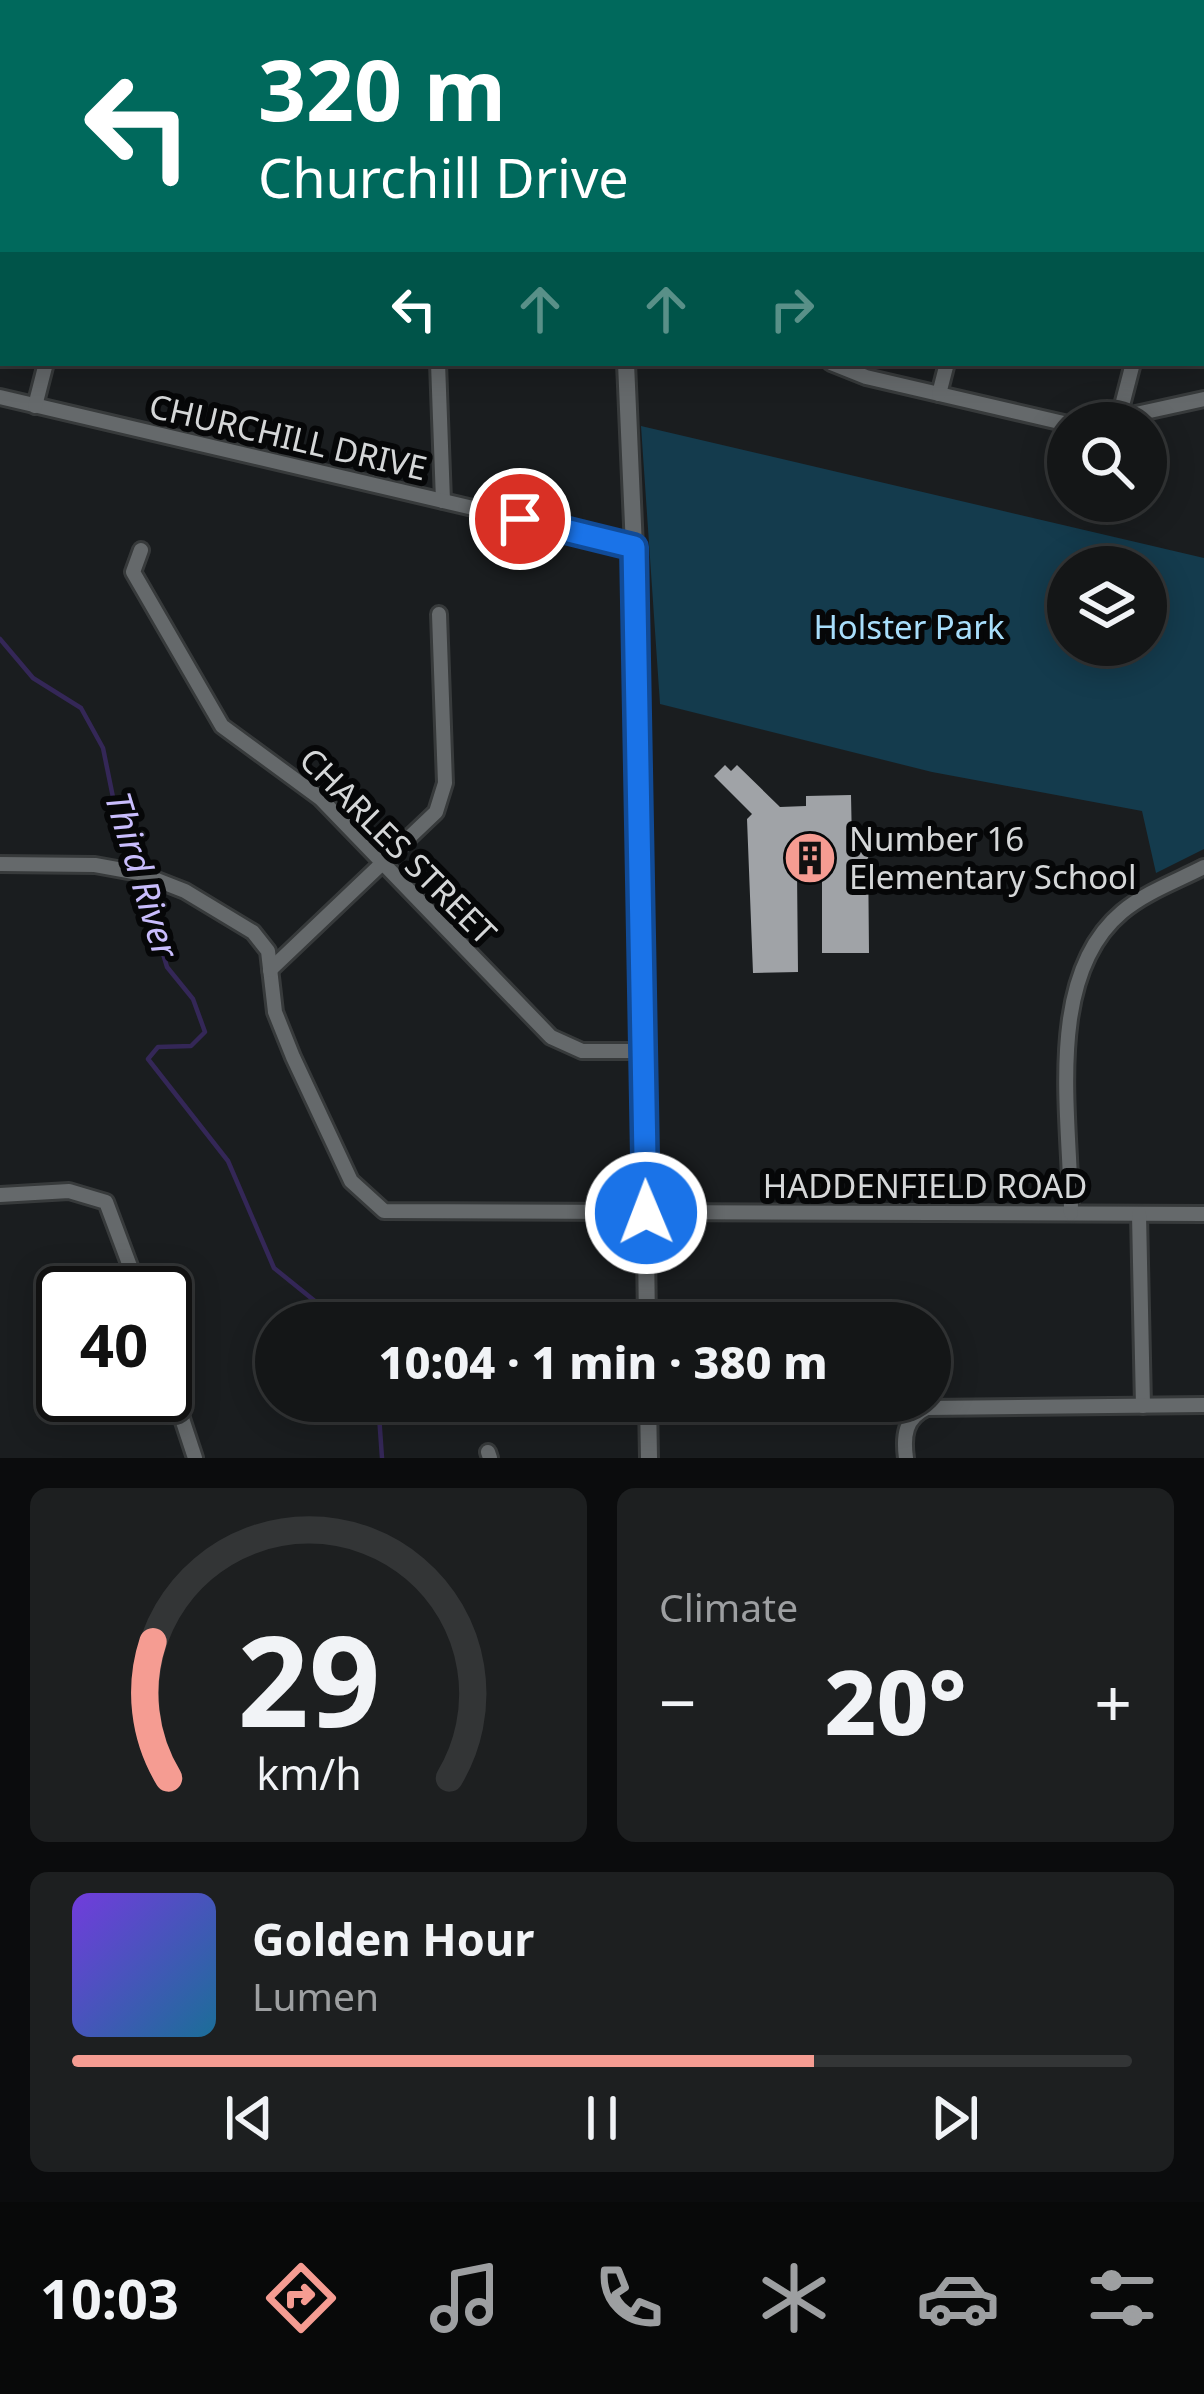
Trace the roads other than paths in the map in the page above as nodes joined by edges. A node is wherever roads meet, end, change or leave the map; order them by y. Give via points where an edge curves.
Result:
1 (45, 366) edge
2 (438, 366) edge
3 (626, 366) edge
4 (841, 366) edge
5 (946, 366) edge
6 (1131, 366) edge
7 (939, 394) junction
8 (0, 397) edge
9 (1204, 399) edge
10 (1123, 402) edge
11 (35, 406) junction
12 (1167, 407) edge
13 (1047, 419) edge
14 (443, 501) junction
15 (634, 547) junction
16 (141, 550) dead end
17 (440, 614) dead end
18 (0, 864) edge
19 (383, 864) junction
20 (1204, 867) edge
21 (271, 970) junction
22 (644, 1051) junction
23 (0, 1195) edge
24 (646, 1213) junction
25 (1072, 1213) junction
26 (1139, 1214) junction
27 (1204, 1214) edge
28 (130, 1266) edge
29 (647, 1302) edge
30 (1204, 1405) edge
31 (1143, 1406) junction
32 (183, 1422) edge
33 (648, 1422) edge
34 (195, 1458) edge
35 (649, 1458) edge
36 (906, 1458) edge

1 - 11 street
2 - 14 street
3 - 15 street
4 - 7 street
5 - 7 street
6 - 10 street
7 - 13 street
8 - 11 street, CHURCHILL DRIVE
9 - 12 street
11 - 14 street, CHURCHILL DRIVE
14 - 15 street, CHURCHILL DRIVE
15 - 22 street
16 - 19 street, CHARLES STREET via 134,572 222,726 298,779
17 - 19 street via 444,793 429,821
18 - 21 street via 95,865 159,880 253,932
19 - 21 street
19 - 22 street, CHARLES STREET via 551,1037 582,1051
20 - 25 street via 1118,914 1090,948 1072,991
21 - 24 street, HADDENFIELD ROAD via 275,1012 293,1057 352,1181 377,1208 413,1215
22 - 24 street
23 - 28 street via 82,1192 106,1202
24 - 25 street, HADDENFIELD ROAD
24 - 29 street
25 - 26 street, HADDENFIELD ROAD
26 - 27 street, HADDENFIELD ROAD
26 - 31 street
30 - 31 street
31 - 36 street via 927,1408 905,1431
32 - 34 street
33 - 35 street

